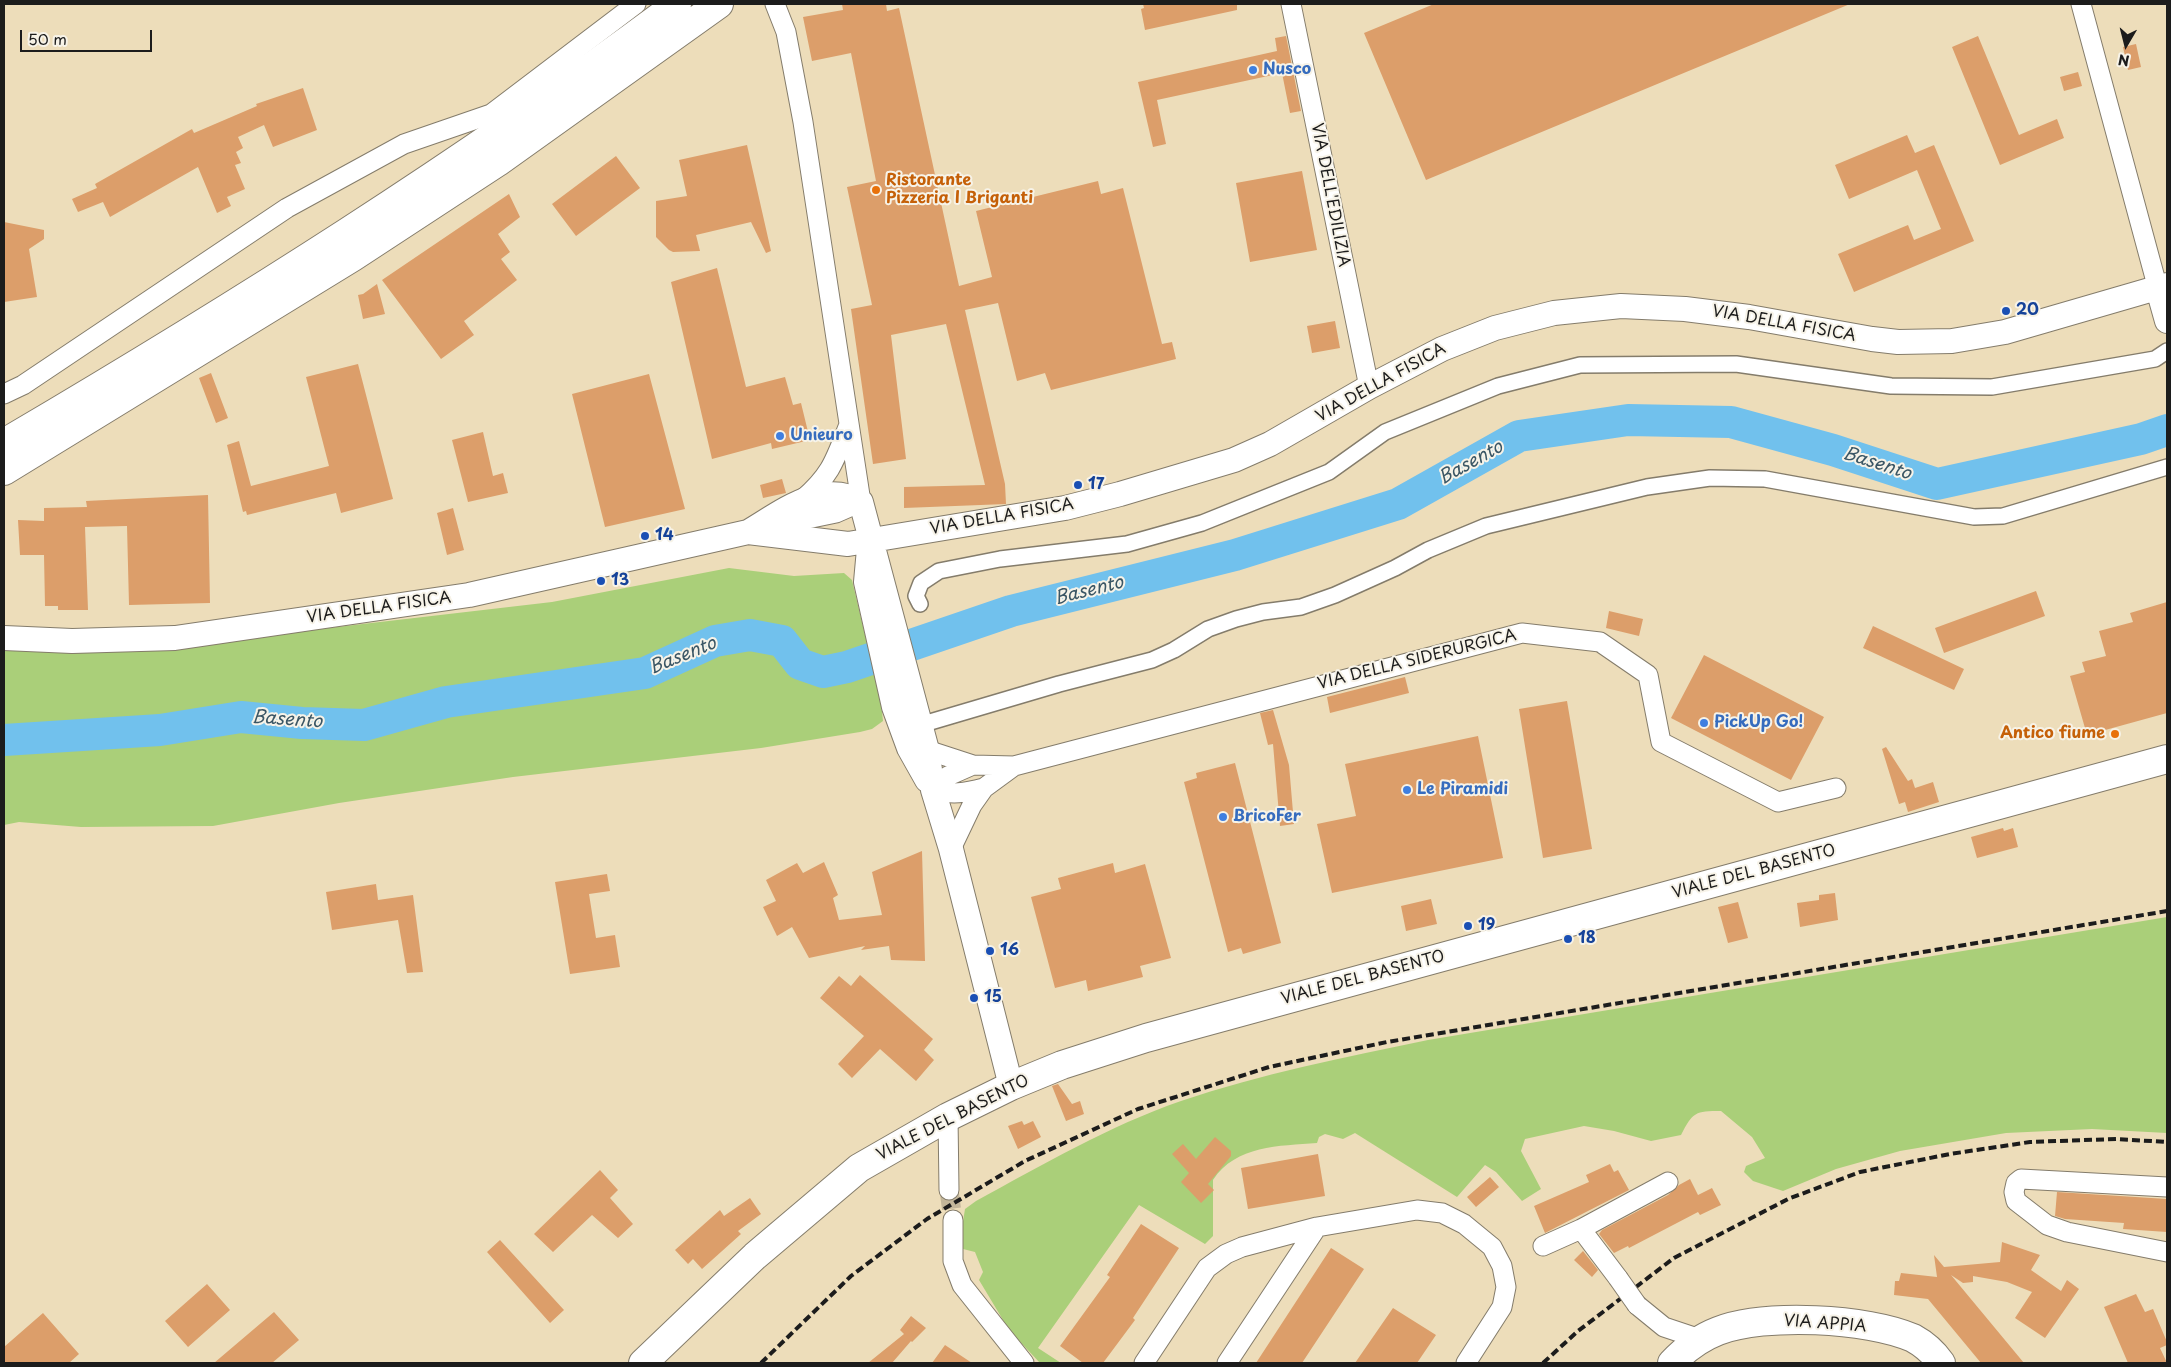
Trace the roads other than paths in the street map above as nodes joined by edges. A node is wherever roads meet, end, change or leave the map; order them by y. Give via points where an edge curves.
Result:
1 (636, 4) edge
2 (719, 4) edge
3 (775, 4) edge
4 (1291, 4) edge
5 (2081, 4) edge
6 (678, 14) edge
7 (2162, 287) edge
8 (2167, 321) edge
9 (2167, 351) edge
10 (1369, 387) junction
11 (4, 394) edge
12 (848, 426) junction
13 (4, 443) edge
14 (2167, 466) edge
15 (4, 471) edge
16 (802, 500) junction
17 (861, 502) junction
18 (748, 532) junction
19 (869, 541) junction
20 (920, 604) dead end
21 (4, 638) edge
22 (904, 704) junction
23 (920, 726) junction
24 (927, 750) junction
25 (2167, 759) edge
26 (973, 765) junction
27 (1014, 766) junction
28 (984, 788) junction
29 (1836, 788) dead end
30 (933, 790) junction
31 (951, 849) junction
32 (1011, 1086) junction
33 (948, 1117) junction
34 (1668, 1182) dead end
35 (2167, 1187) edge
36 (949, 1190) tunnel mouth
37 (953, 1220) tunnel mouth
38 (1317, 1227) junction
39 (1582, 1229) junction
40 (1543, 1246) dead end
41 (2167, 1252) edge
42 (1700, 1339) junction
43 (643, 1363) edge
44 (1024, 1363) edge
45 (1144, 1363) edge
46 (1227, 1363) edge
47 (1466, 1363) edge
48 (1672, 1363) edge
49 (1941, 1363) edge

1 - 11 street via 491,114 404,144 287,208 23,385
2 - 6 main road
3 - 12 street via 786,32 804,122
4 - 10 street, VIA DELL'EDILIZIA
5 - 7 street
6 - 13 main road via 305,261
6 - 15 main road via 498,162 361,252
7 - 8 street
7 - 10 street, VIA DELLA FISICA via 2005,332 1925,342 1872,339 1685,309 1587,308 1522,320 1468,338
9 - 20 street via 2155,359 1992,387 1891,386 1736,364 1580,365 1498,386 1385,432 1329,472 1202,523 1127,544 1000,559 939,571 921,583 916,596
10 - 19 street, VIA DELLA FISICA via 1270,444 1234,460 1189,474 1065,508
12 - 16 street via 831,470 822,483
12 - 17 street
14 - 23 street via 2053,503 1992,517 1974,517 1765,479 1710,478 1646,487 1486,526 1335,595 1301,607 1263,612 1208,629 1152,660
16 - 17 street, VIA DELLA FISICA via 835,494 848,495
16 - 18 street, VIA DELLA FISICA
17 - 18 street via 836,513
17 - 19 street
18 - 19 street, VIA DELLA FISICA via 848,544
18 - 21 street, VIA DELLA FISICA via 469,595 175,638 72,641
19 - 22 street
22 - 23 street
22 - 30 street via 908,748
23 - 24 street
24 - 26 street, VIA DELLA SIDERURGICA
24 - 30 street
25 - 32 main road, VIALE DEL BASENTO via 1146,1038 1062,1065
26 - 27 street, VIA DELLA SIDERURGICA
26 - 30 street, VIA DELLA SIDERURGICA via 948,776
27 - 28 street, VIA DELLA SIDERURGICA
27 - 29 street, VIA DELLA SIDERURGICA via 1522,633 1600,642 1648,675 1661,742 1778,802
28 - 30 street, VIA DELLA SIDERURGICA via 961,794
28 - 31 street, VIA DELLA SIDERURGICA
30 - 31 street
31 - 32 street
32 - 33 main road, VIALE DEL BASENTO
33 - 36 street
33 - 43 main road, VIALE DEL BASENTO via 859,1168 755,1256
34 - 39 street
35 - 41 street via 2021,1179 2016,1183 2014,1192 2016,1201 2047,1225
37 - 44 street via 953,1261 962,1285
38 - 45 street via 1242,1247 1214,1260
38 - 46 street
38 - 47 street via 1417,1210 1433,1211 1451,1216 1484,1240 1502,1266 1505,1297 1498,1316
39 - 40 street
39 - 42 street, bridge via 1637,1305 1664,1327
42 - 48 main road, VIA APPIA
42 - 49 main road, VIA APPIA via 1734,1326 1761,1322 1804,1320 1846,1324 1915,1339

